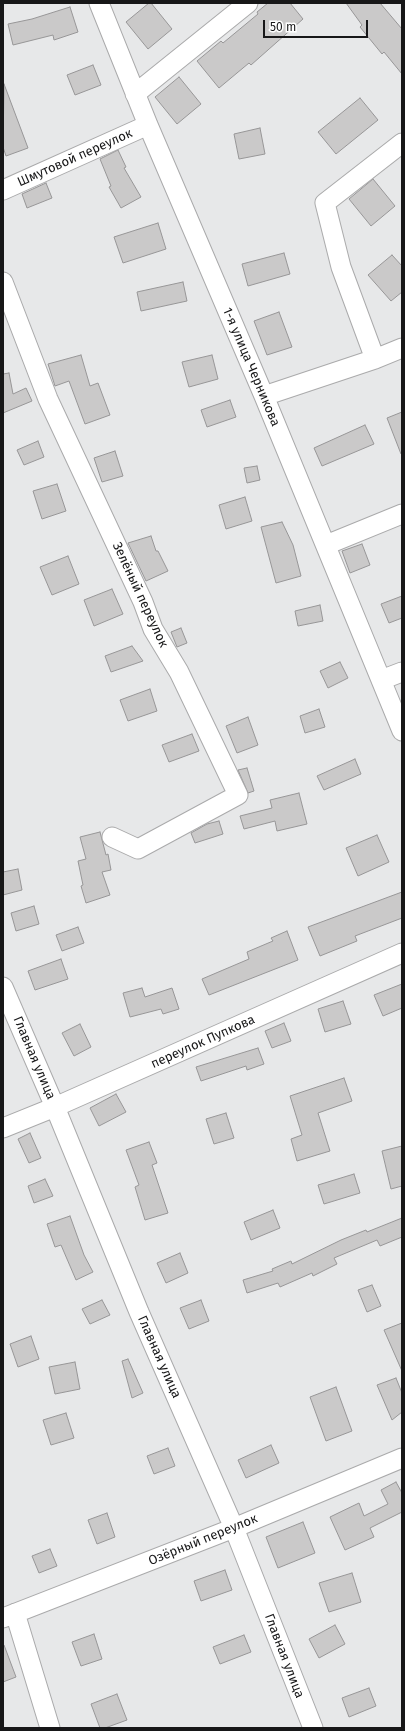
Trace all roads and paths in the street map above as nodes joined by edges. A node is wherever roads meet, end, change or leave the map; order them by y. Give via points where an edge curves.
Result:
1 (99, 3) edge
2 (248, 3) edge
3 (135, 94) junction
4 (148, 125) junction
5 (402, 144) edge
6 (3, 190) edge
7 (3, 282) edge
8 (402, 348) edge
9 (375, 359) junction
10 (264, 396) junction
11 (402, 514) edge
12 (326, 545) junction
13 (402, 672) edge
14 (381, 680) junction
15 (402, 731) edge
16 (112, 837) dead end
17 (402, 953) edge
18 (3, 987) edge
19 (55, 1107) junction
20 (3, 1128) edge
21 (402, 1458) edge
22 (234, 1528) junction
23 (9, 1616) edge
24 (50, 1728) edge
25 (313, 1728) edge

1 - 3 street, 1-я улица Черникова
2 - 3 street
3 - 4 street, 1-я улица Черникова
4 - 6 street, Шмутовой переулок
4 - 10 street, 1-я улица Черникова
5 - 9 street via 325,203 341,267
7 - 16 street, Зелёный переулок via 48,399 143,602 153,629 179,672 238,795 138,849
8 - 9 street
9 - 10 street
10 - 12 street, 1-я улица Черникова
11 - 12 street
12 - 14 street, 1-я улица Черникова
13 - 14 street
14 - 15 street, 1-я улица Черникова
17 - 19 street, переулок Пупкова
18 - 19 street, Главная улица
19 - 20 street, переулок Пупкова
19 - 22 street, Главная улица via 139,1312
21 - 22 street, Озёрный переулок
22 - 23 street, Озёрный переулок
22 - 25 street, Главная улица
23 - 24 street

